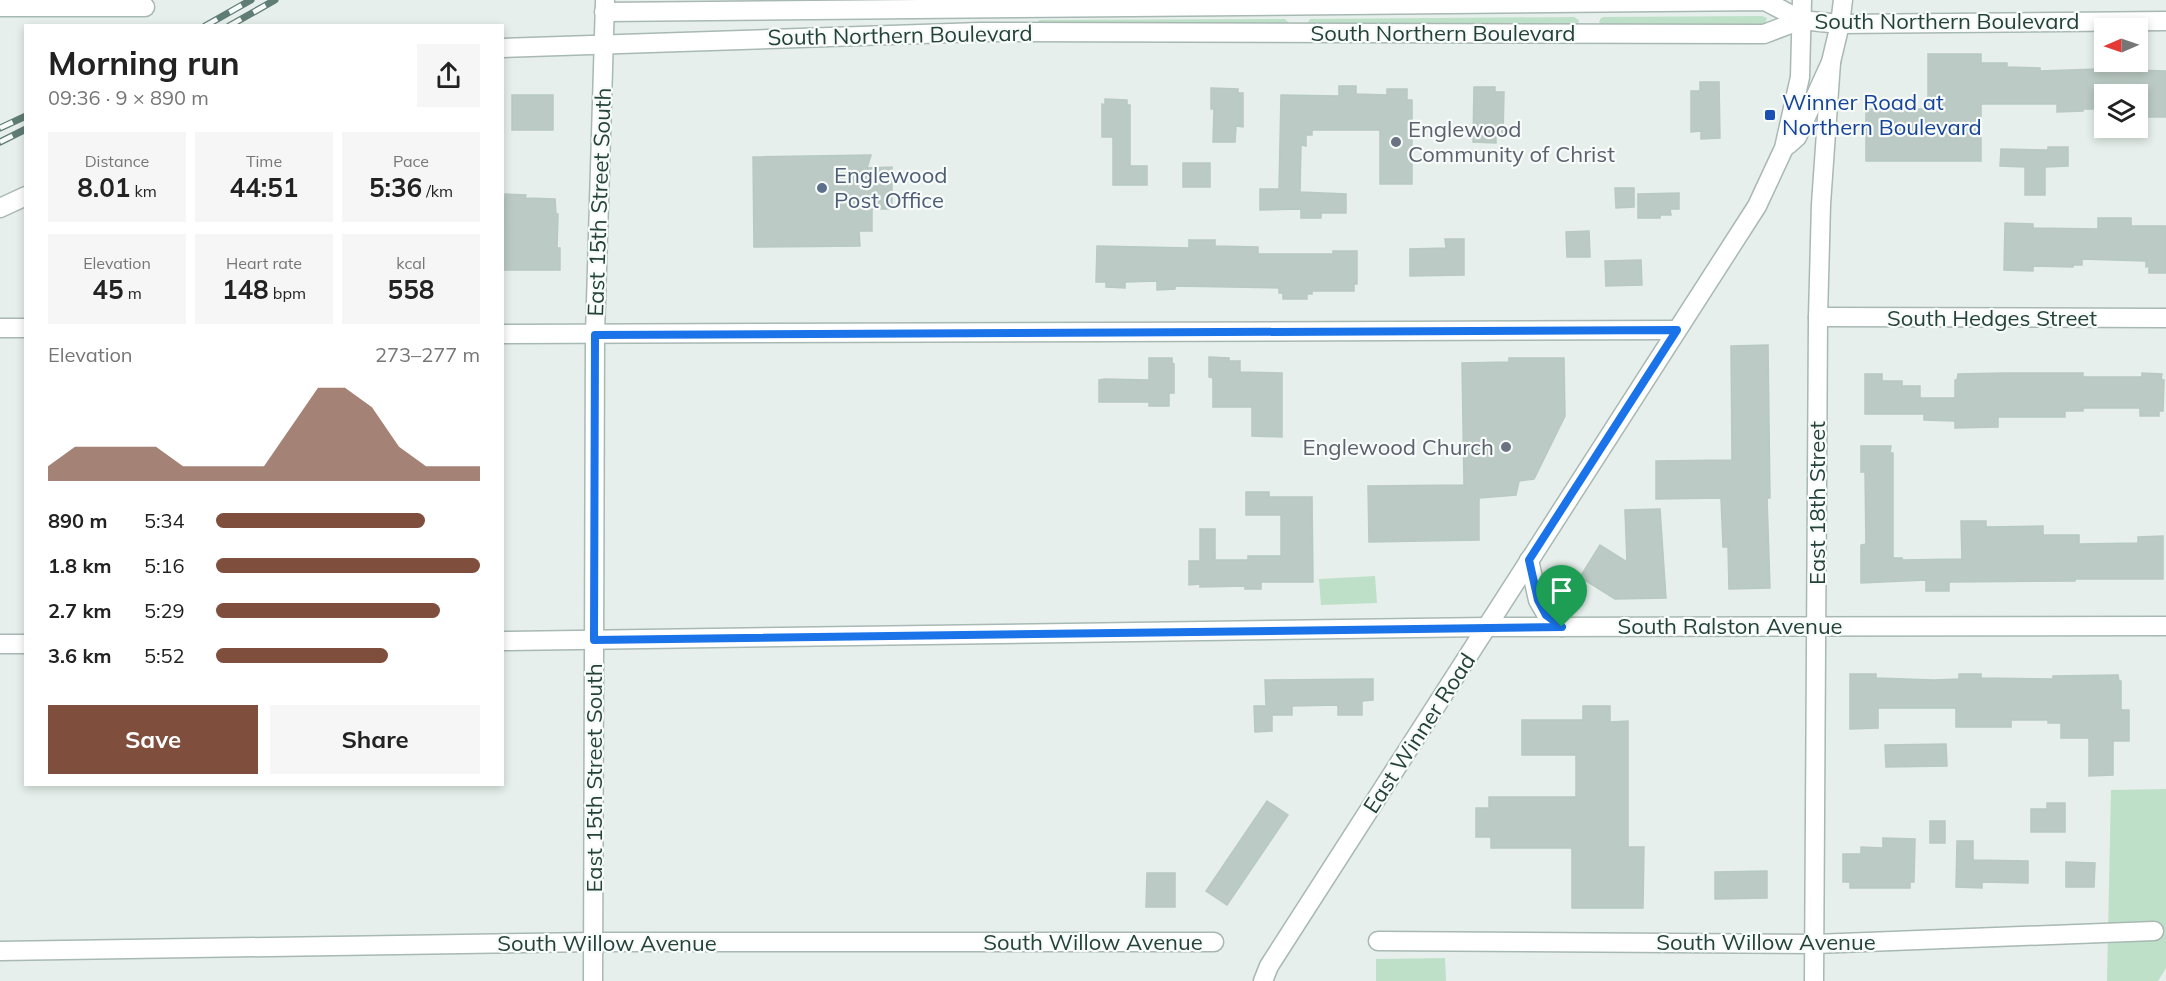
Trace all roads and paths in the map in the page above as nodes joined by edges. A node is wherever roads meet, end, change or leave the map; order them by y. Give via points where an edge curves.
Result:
1 (1802, 0) edge
2 (1843, 0) edge
3 (1589, 3) junction
4 (1296, 5) junction
5 (605, 6) edge
6 (0, 7) edge
7 (145, 7) dead end
8 (1801, 20) junction
9 (2166, 21) edge
10 (1840, 24) junction
11 (1297, 33) junction
12 (1590, 33) junction
13 (602, 43) junction
14 (504, 48) edge
15 (1831, 62) junction
16 (1784, 148) junction
17 (24, 197) edge
18 (0, 208) edge
19 (1818, 317) junction
20 (2166, 318) edge
21 (0, 328) edge
22 (24, 328) edge
23 (1677, 330) junction
24 (504, 334) edge
25 (595, 335) junction
26 (1529, 560) junction
27 (1817, 626) junction
28 (2166, 626) edge
29 (1487, 627) junction
30 (1562, 627) junction
31 (594, 640) junction
32 (504, 641) edge
33 (0, 644) edge
34 (24, 644) edge
35 (2154, 932) dead end
36 (1378, 941) dead end
37 (593, 942) junction
38 (1214, 942) dead end
39 (1815, 944) junction
40 (0, 951) edge
41 (593, 981) edge
42 (1263, 981) edge
43 (1814, 981) edge

1 - 8 street, East Winner Road
2 - 10 street, East Winner Road
3 - 4 street, South Northern Boulevard
3 - 8 street, South Northern Boulevard via 1765,1
3 - 12 street, South Northern Boulevard
4 - 5 street, South Northern Boulevard
4 - 11 street, South Northern Boulevard
5 - 13 street, East 15th Street South
6 - 7 street
8 - 10 street, South Northern Boulevard
8 - 12 street, South Northern Boulevard via 1764,34
8 - 16 street, East Winner Road via 1800,77
9 - 10 street, South Northern Boulevard
10 - 15 street, East Winner Road
11 - 12 street, South Northern Boulevard
11 - 13 street, South Northern Boulevard via 981,32
13 - 14 street, South Northern Boulevard
13 - 25 street, East 15th Street South
15 - 16 street, East Winner Road via 1797,136
15 - 19 street, East 18th Street
16 - 23 street, East Winner Road via 1757,206
17 - 18 street
19 - 20 street, South Hedges Street
19 - 27 street, East 18th Street
21 - 22 street
23 - 25 street
23 - 26 street, East Winner Road
24 - 25 street
25 - 31 street, East 15th Street South
26 - 29 street, East Winner Road
26 - 30 street via 1538,600 1546,615
27 - 28 street, South Ralston Avenue
27 - 30 street, South Ralston Avenue
27 - 39 street, East 18th Street
29 - 30 street, South Ralston Avenue
29 - 31 street, South Ralston Avenue
29 - 42 street, East Winner Road
31 - 32 street, South Ralston Avenue
31 - 37 street, East 15th Street South
33 - 34 street
35 - 39 street, South Willow Avenue
36 - 39 street, South Willow Avenue
37 - 38 street, South Willow Avenue
37 - 40 street, South Willow Avenue
37 - 41 street, East 15th Street South
39 - 43 street, East 18th Street

